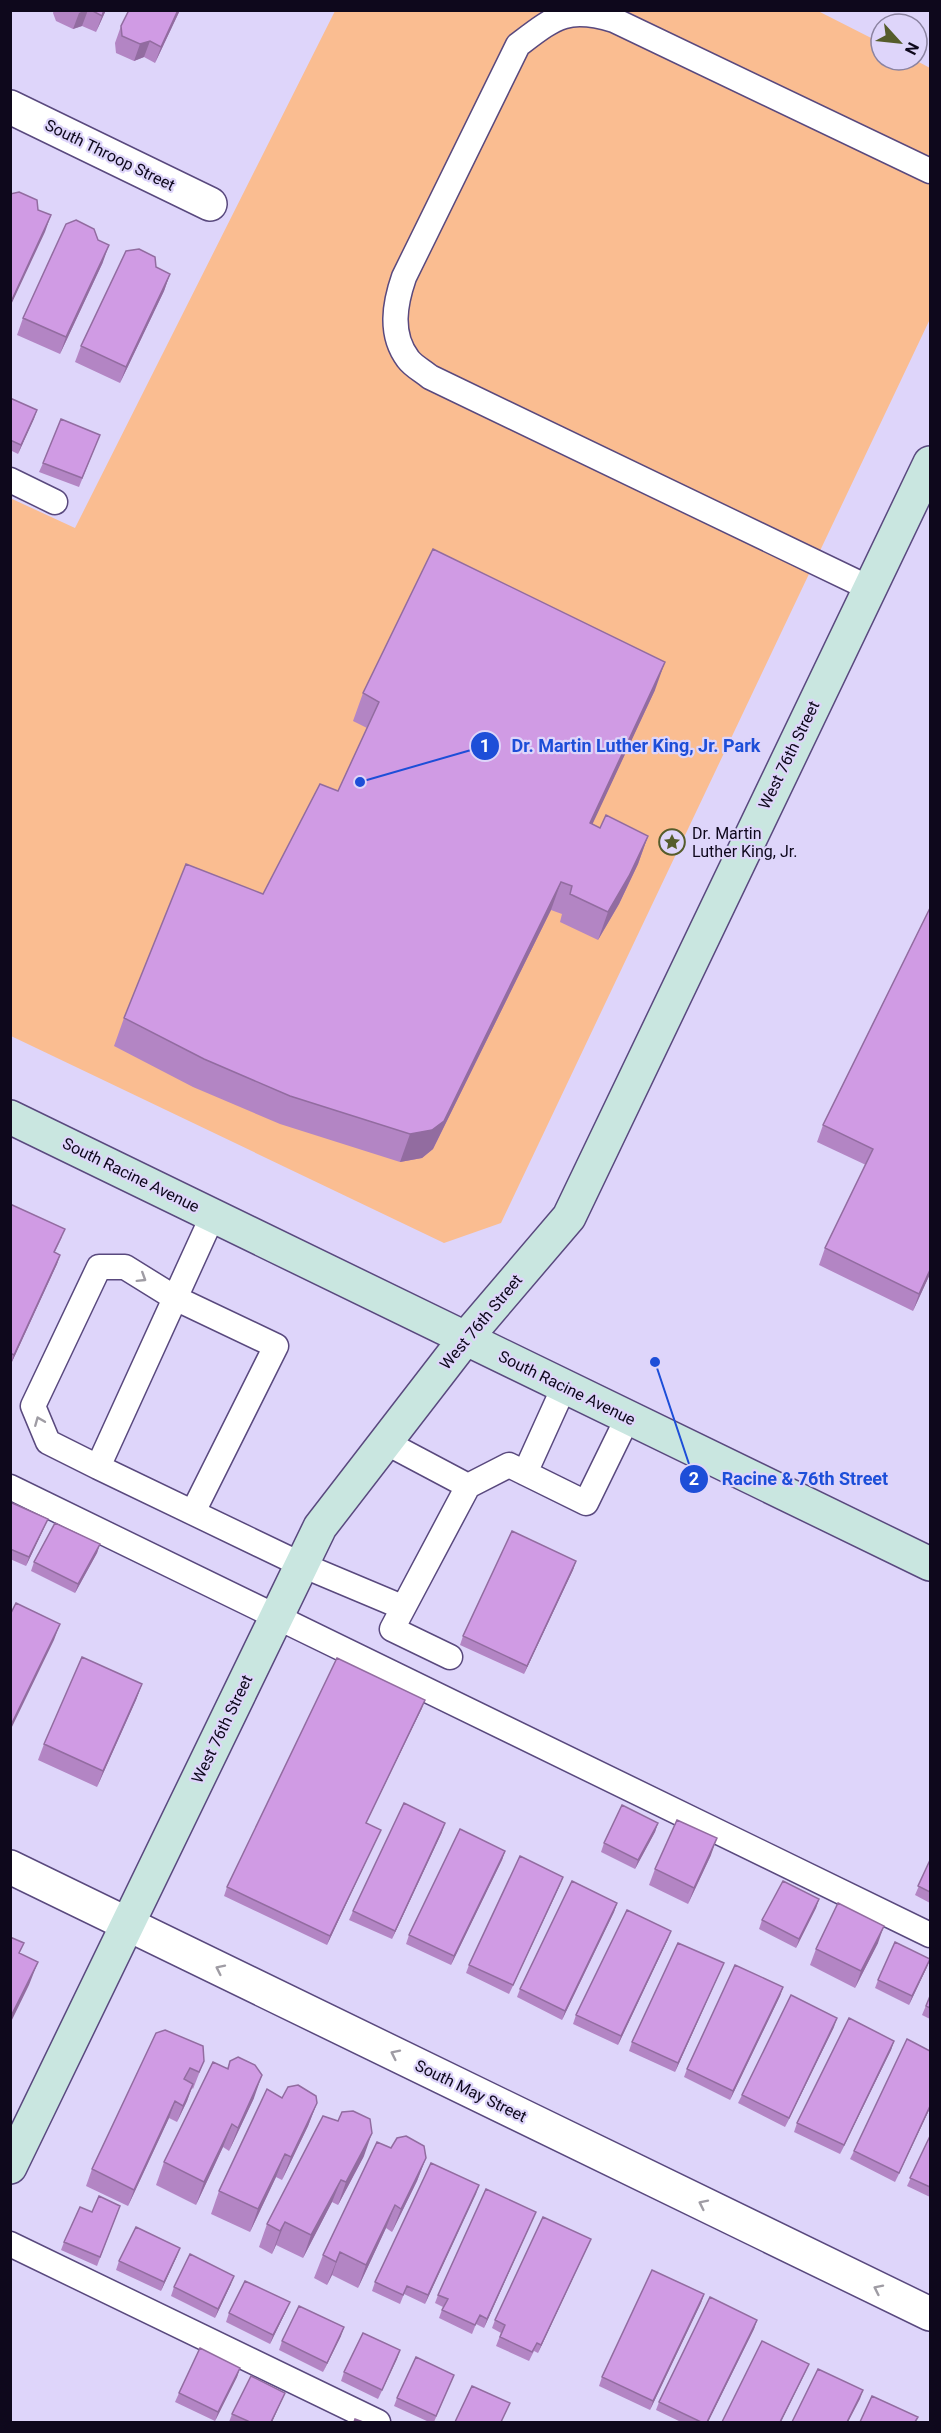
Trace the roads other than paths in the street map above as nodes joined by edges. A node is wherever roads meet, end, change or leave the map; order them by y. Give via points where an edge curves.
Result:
1 (10, 107) edge
2 (930, 171) edge
3 (210, 204) dead end
4 (930, 463) edge
5 (10, 480) edge
6 (55, 502) dead end
7 (869, 588) junction
8 (10, 1117) edge
9 (213, 1215) junction
10 (175, 1298) junction
11 (465, 1339) junction
12 (564, 1387) junction
13 (628, 1418) junction
14 (385, 1442) junction
15 (98, 1467) junction
16 (525, 1473) junction
17 (468, 1486) junction
18 (10, 1487) edge
19 (193, 1512) junction
20 (302, 1564) junction
21 (930, 1564) edge
22 (402, 1607) junction
23 (277, 1617) junction
24 (450, 1657) dead end
25 (10, 1867) edge
26 (128, 1924) junction
27 (930, 1935) edge
28 (10, 2167) edge
29 (10, 2244) edge
30 (930, 2314) edge
31 (378, 2422) edge

1 - 3 street, South Throop Street
2 - 7 lane via 614,20 590,13 566,14 518,45 404,277 394,305 396,329 408,358 430,377
4 - 7 street, West 76th Street
5 - 6 lane
7 - 11 street, West 76th Street via 569,1217
8 - 9 street, South Racine Avenue
9 - 10 lane
9 - 11 street, South Racine Avenue
10 - 15 lane
15 -> 10 lane via 48,1442 33,1406 99,1267 124,1267
10 - 19 lane via 276,1346
11 - 12 street, South Racine Avenue
11 - 14 street, West 76th Street
12 - 13 street, South Racine Avenue
12 - 16 lane
13 - 16 lane via 586,1503
13 - 21 street, South Racine Avenue
14 - 17 lane
14 - 20 street, West 76th Street via 320,1527
15 - 19 lane
16 - 17 lane via 509,1465
17 - 22 lane
18 - 23 lane
19 - 20 lane
20 - 22 lane
20 - 23 street, West 76th Street
22 - 24 lane via 392,1629
23 - 26 street, West 76th Street
23 - 27 lane
25 - 26 street, South May Street
26 - 28 street, West 76th Street
30 -> 26 street, South May Street
29 - 31 lane

